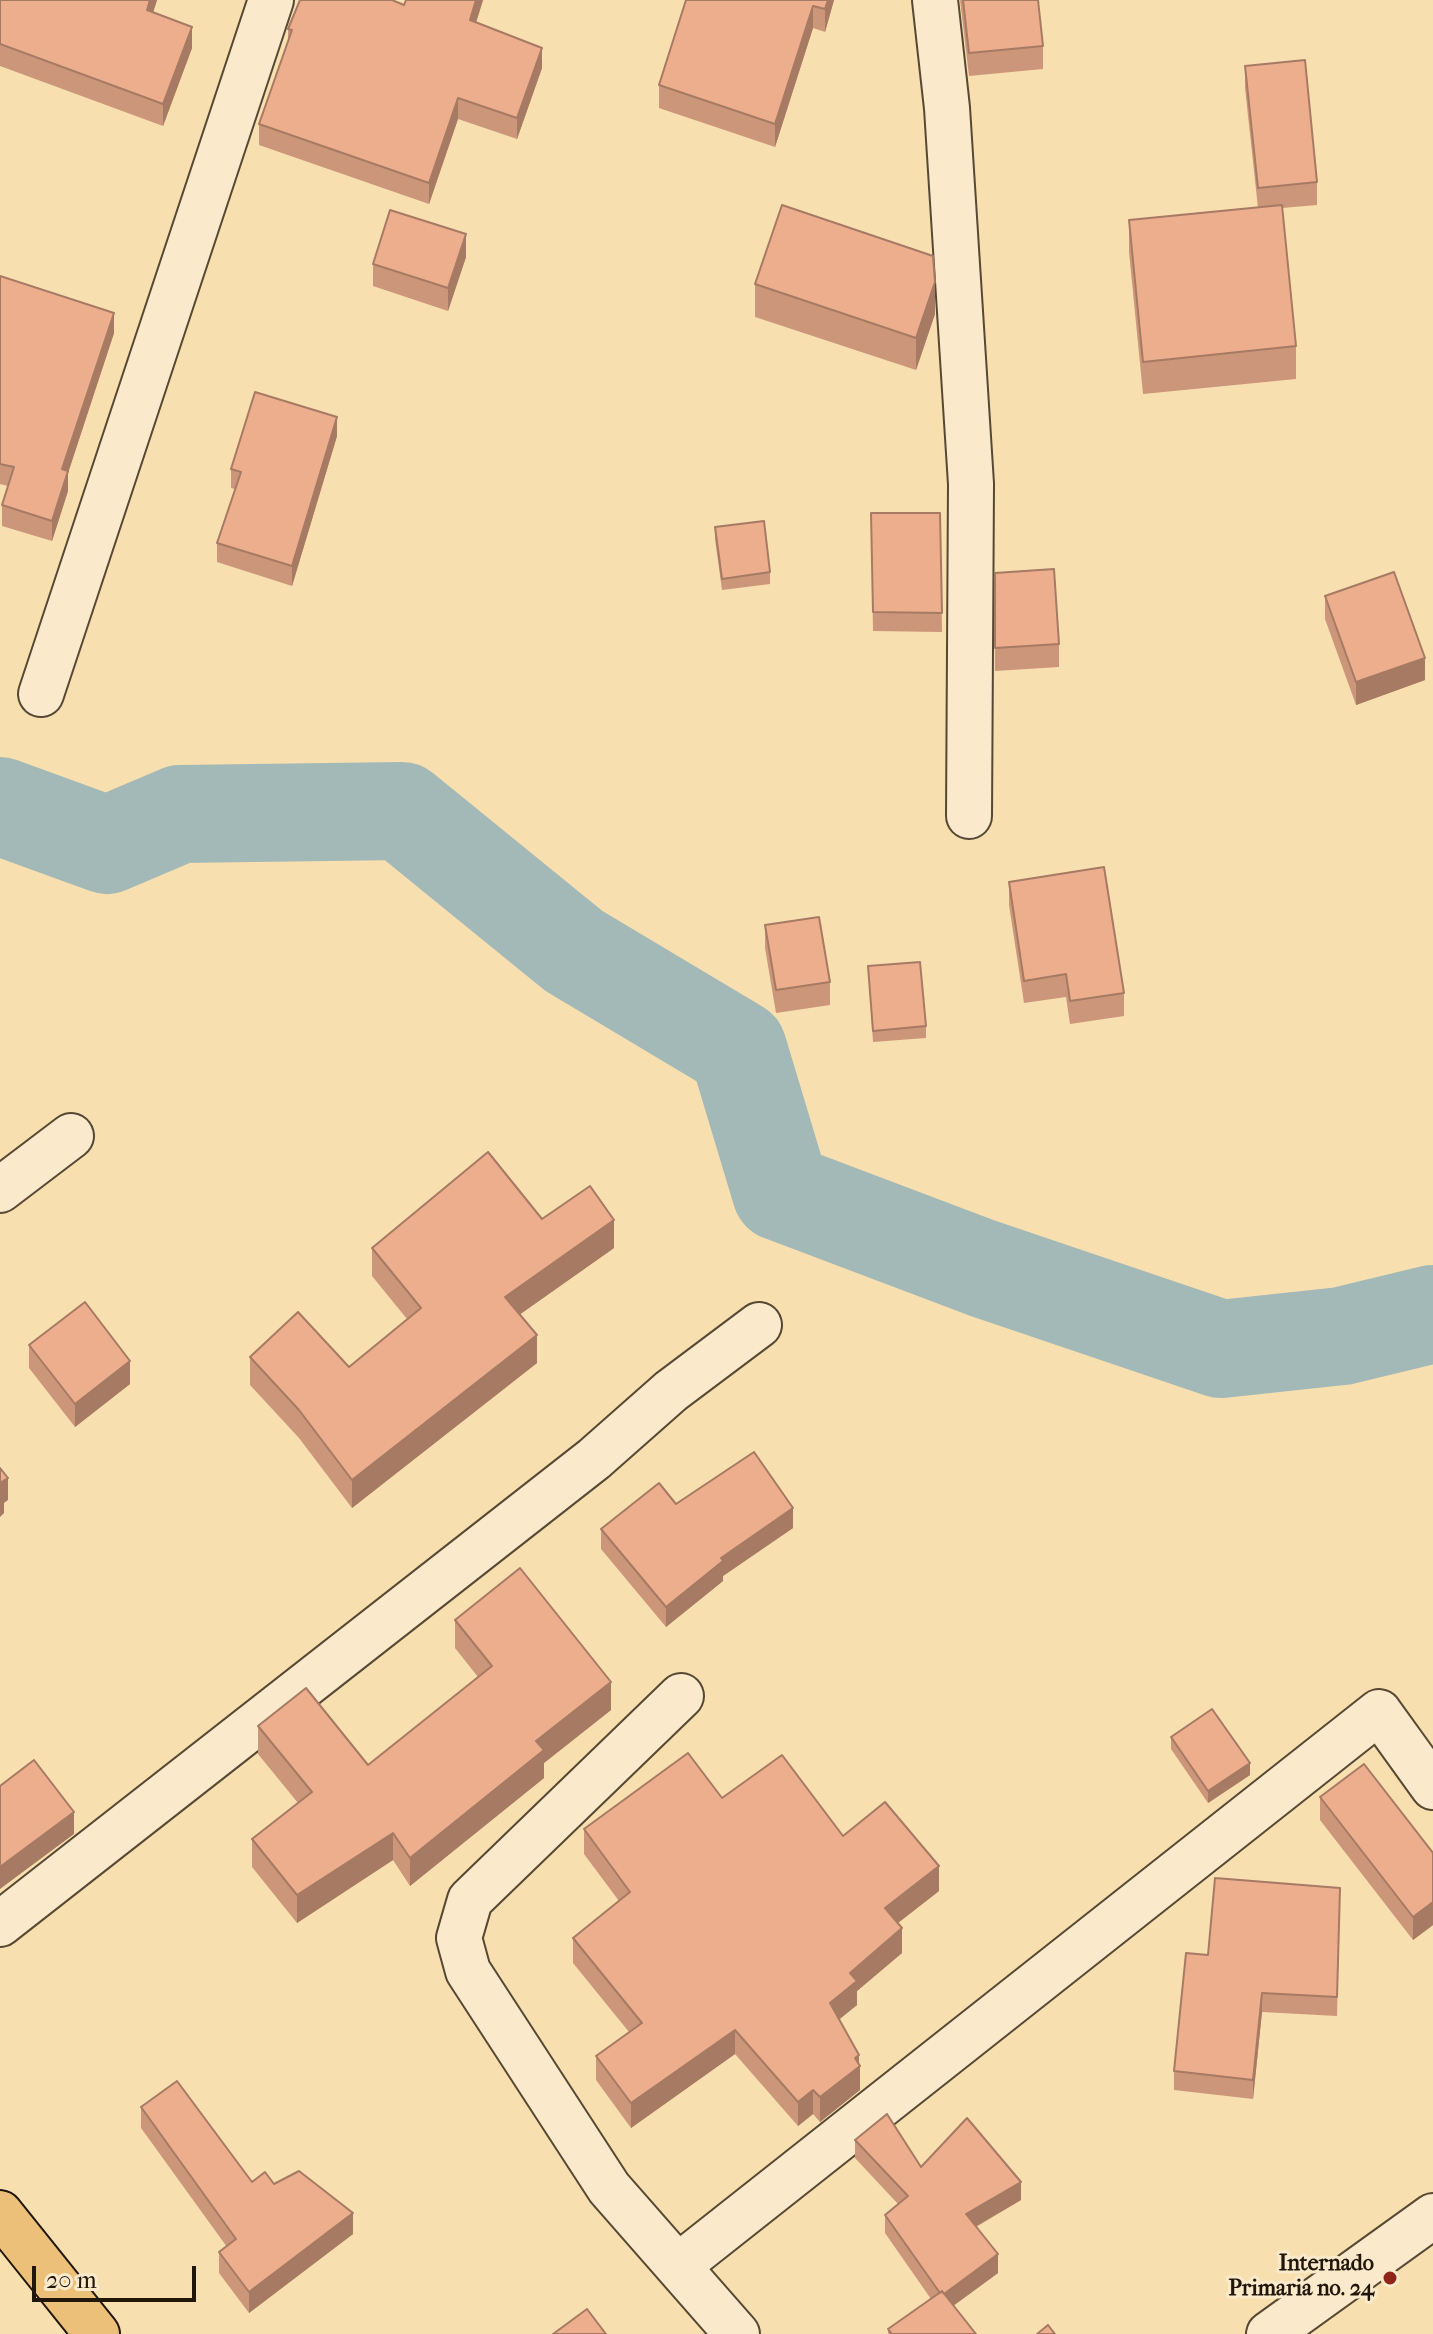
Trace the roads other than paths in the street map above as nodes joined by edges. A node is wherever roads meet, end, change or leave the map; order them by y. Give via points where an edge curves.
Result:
1 (271, 0) edge
2 (935, 0) edge
3 (41, 694) dead end
4 (969, 816) dead end
5 (71, 1136) dead end
6 (0, 1190) edge
7 (759, 1325) dead end
8 (681, 1696) dead end
9 (1433, 1787) edge
10 (0, 1924) edge
11 (0, 2213) edge
12 (1433, 2216) edge
13 (678, 2266) junction
14 (97, 2334) edge
15 (737, 2334) edge
16 (1269, 2334) edge

1 - 3 street
2 - 4 street via 971,484
5 - 6 street
7 - 10 street
8 - 13 street via 470,1900 459,1938 468,1971 542,2090 609,2188
9 - 13 street via 1379,1712
11 - 14 main road
12 - 16 street
13 - 15 street

